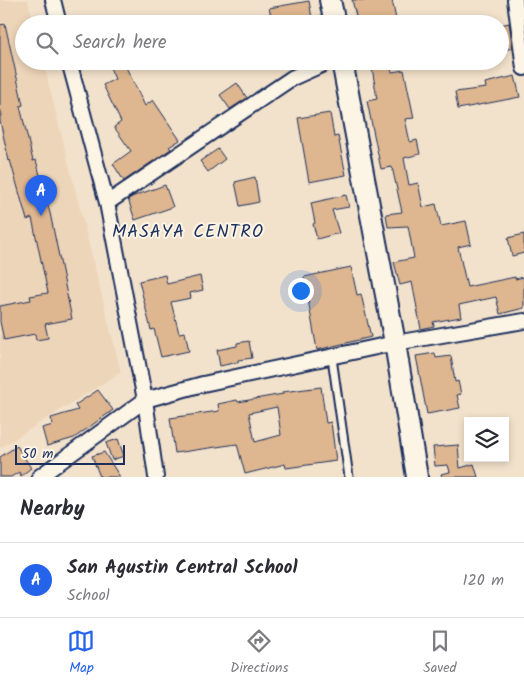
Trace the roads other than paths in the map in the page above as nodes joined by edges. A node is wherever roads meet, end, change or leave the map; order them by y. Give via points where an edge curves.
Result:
1 (53, 0) edge
2 (330, 0) edge
3 (515, 0) edge
4 (57, 15) edge
5 (333, 15) edge
6 (524, 68) edge
7 (71, 70) edge
8 (310, 70) edge
9 (344, 70) edge
10 (107, 203) junction
11 (524, 321) edge
12 (395, 343) junction
13 (332, 358) junction
14 (145, 400) junction
15 (39, 477) edge
16 (156, 477) edge
17 (349, 477) edge
18 (417, 477) edge

1 - 4 street
2 - 5 main road
3 - 6 street
7 - 10 street
8 - 10 street via 292,78
9 - 12 main road
10 - 14 street
11 - 12 street
12 - 13 street
12 - 18 main road
13 - 14 street via 203,384
13 - 17 lane
14 - 15 street
14 - 16 street

